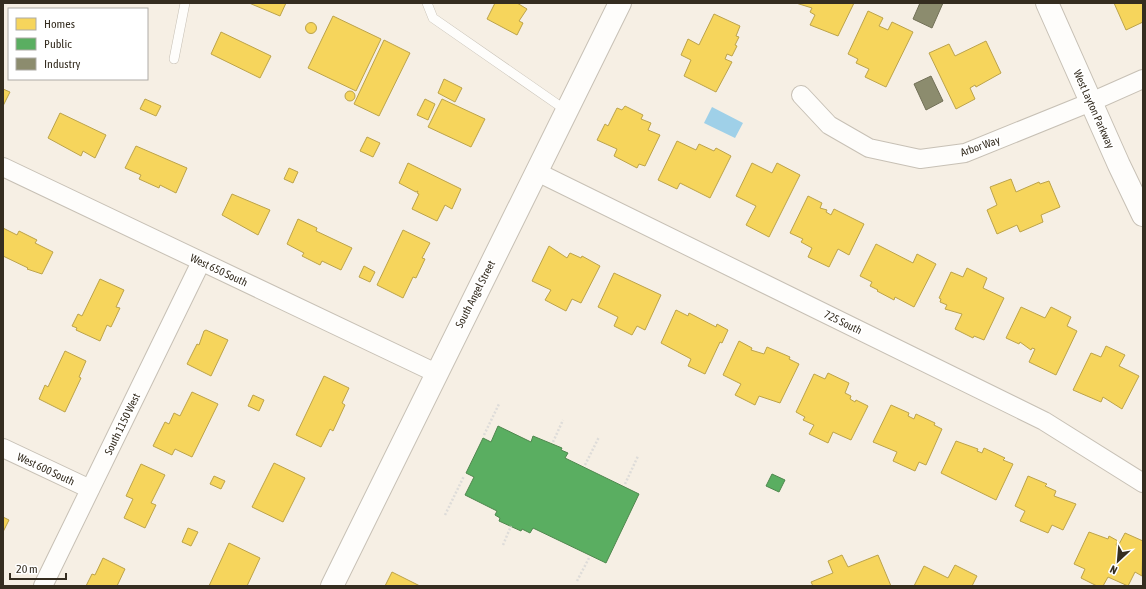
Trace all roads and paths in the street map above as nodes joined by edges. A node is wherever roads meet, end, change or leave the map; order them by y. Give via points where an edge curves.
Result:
1 (186, 3) edge
2 (427, 3) edge
3 (620, 3) edge
4 (1047, 3) edge
5 (174, 58) dead end
6 (1143, 79) edge
7 (801, 95) dead end
8 (1092, 102) junction
9 (567, 111) junction
10 (3, 167) edge
11 (537, 172) junction
12 (1143, 215) edge
13 (201, 262) junction
14 (436, 373) junction
15 (499, 404) dead end
16 (563, 420) dead end
17 (484, 435) dead end
18 (599, 437) dead end
19 (553, 442) dead end
20 (3, 448) edge
21 (638, 456) dead end
22 (585, 465) dead end
23 (464, 476) dead end
24 (1143, 483) edge
25 (625, 484) dead end
26 (90, 489) junction
27 (445, 515) dead end
28 (511, 526) dead end
29 (503, 545) dead end
30 (589, 558) dead end
31 (577, 581) dead end
32 (43, 586) edge
33 (332, 586) edge

1 - 5 lane
2 - 9 lane via 433,18
3 - 9 main road, South Angel Street
4 - 8 main road, West Layton Parkway
6 - 8 street, Arbor Way
7 - 8 street, Arbor Way via 829,125 869,148 920,160 966,153
8 - 12 main road, West Layton Parkway
9 - 11 main road, South Angel Street
10 - 13 street, West 650 South
11 - 14 main road, South Angel Street
11 - 24 street, 725 South via 1044,421
13 - 14 street, West 650 South
13 - 26 street, South 1150 West
14 - 33 main road, South Angel Street
15 - 17 path
16 - 19 path
18 - 22 path
20 - 26 street, West 600 South
21 - 25 path
23 - 27 path
26 - 32 street, South 1150 West
28 - 29 path
30 - 31 path

